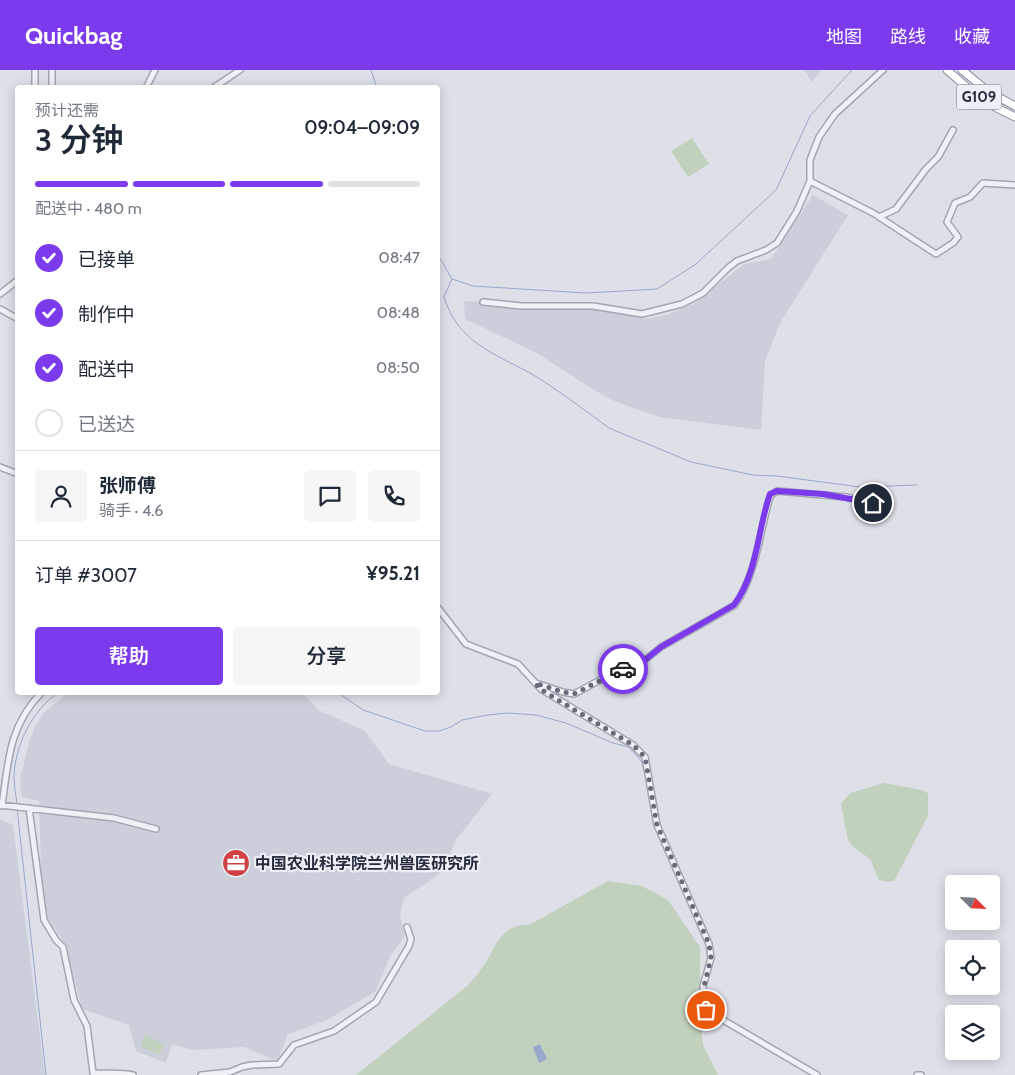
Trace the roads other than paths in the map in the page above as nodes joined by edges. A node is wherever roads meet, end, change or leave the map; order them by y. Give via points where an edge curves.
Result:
1 (35, 70) edge
2 (52, 70) edge
3 (155, 70) edge
4 (240, 70) edge
5 (883, 70) edge
6 (948, 70) edge
7 (962, 70) edge
8 (34, 85) edge
9 (52, 85) edge
10 (148, 85) edge
11 (218, 85) edge
12 (1015, 106) edge
13 (1015, 117) edge
14 (953, 130) dead end
15 (810, 181) junction
16 (1015, 185) edge
17 (880, 217) junction
18 (15, 282) edge
19 (0, 294) edge
20 (483, 302) dead end
21 (0, 309) edge
22 (15, 317) edge
23 (0, 468) edge
24 (15, 473) edge
25 (886, 506) dead end
26 (440, 611) edge
27 (535, 683) junction
28 (40, 695) edge
29 (1, 805) edge
30 (26, 808) junction
31 (156, 829) dead end
32 (407, 927) dead end
33 (133, 1075) edge
34 (201, 1075) edge
35 (817, 1075) edge
36 (917, 1075) edge
37 (921, 1075) edge

1 - 8 street
2 - 9 street
3 - 10 street
4 - 11 street
5 - 15 street via 835,114 819,137 810,160
6 - 13 highway, G109 via 983,101
7 - 12 highway, G109 via 989,92
14 - 17 street via 938,157 896,209
15 - 17 street
15 - 20 street via 797,212 777,243 737,261 704,294 682,304 642,314 593,306 521,306
16 - 17 street via 983,183 970,197 955,203 947,222 958,237 936,254
18 - 19 street
21 - 22 street
23 - 24 street
25 - 27 street via 846,497 777,491 770,494 750,576 743,594 734,605 661,647 645,660 574,694
26 - 27 street via 466,644 518,664
27 - 35 street via 633,745 645,757 657,825 709,944 711,958 704,986 706,1010
28 - 29 street via 24,714 13,738
29 - 30 street
30 - 31 street via 114,818
30 - 33 street via 44,920 63,947 74,1000 87,1026 93,1073
32 - 34 street via 411,939 409,946 376,1002 334,1031 294,1045 280,1064 252,1065 230,1072
36 - 37 street

